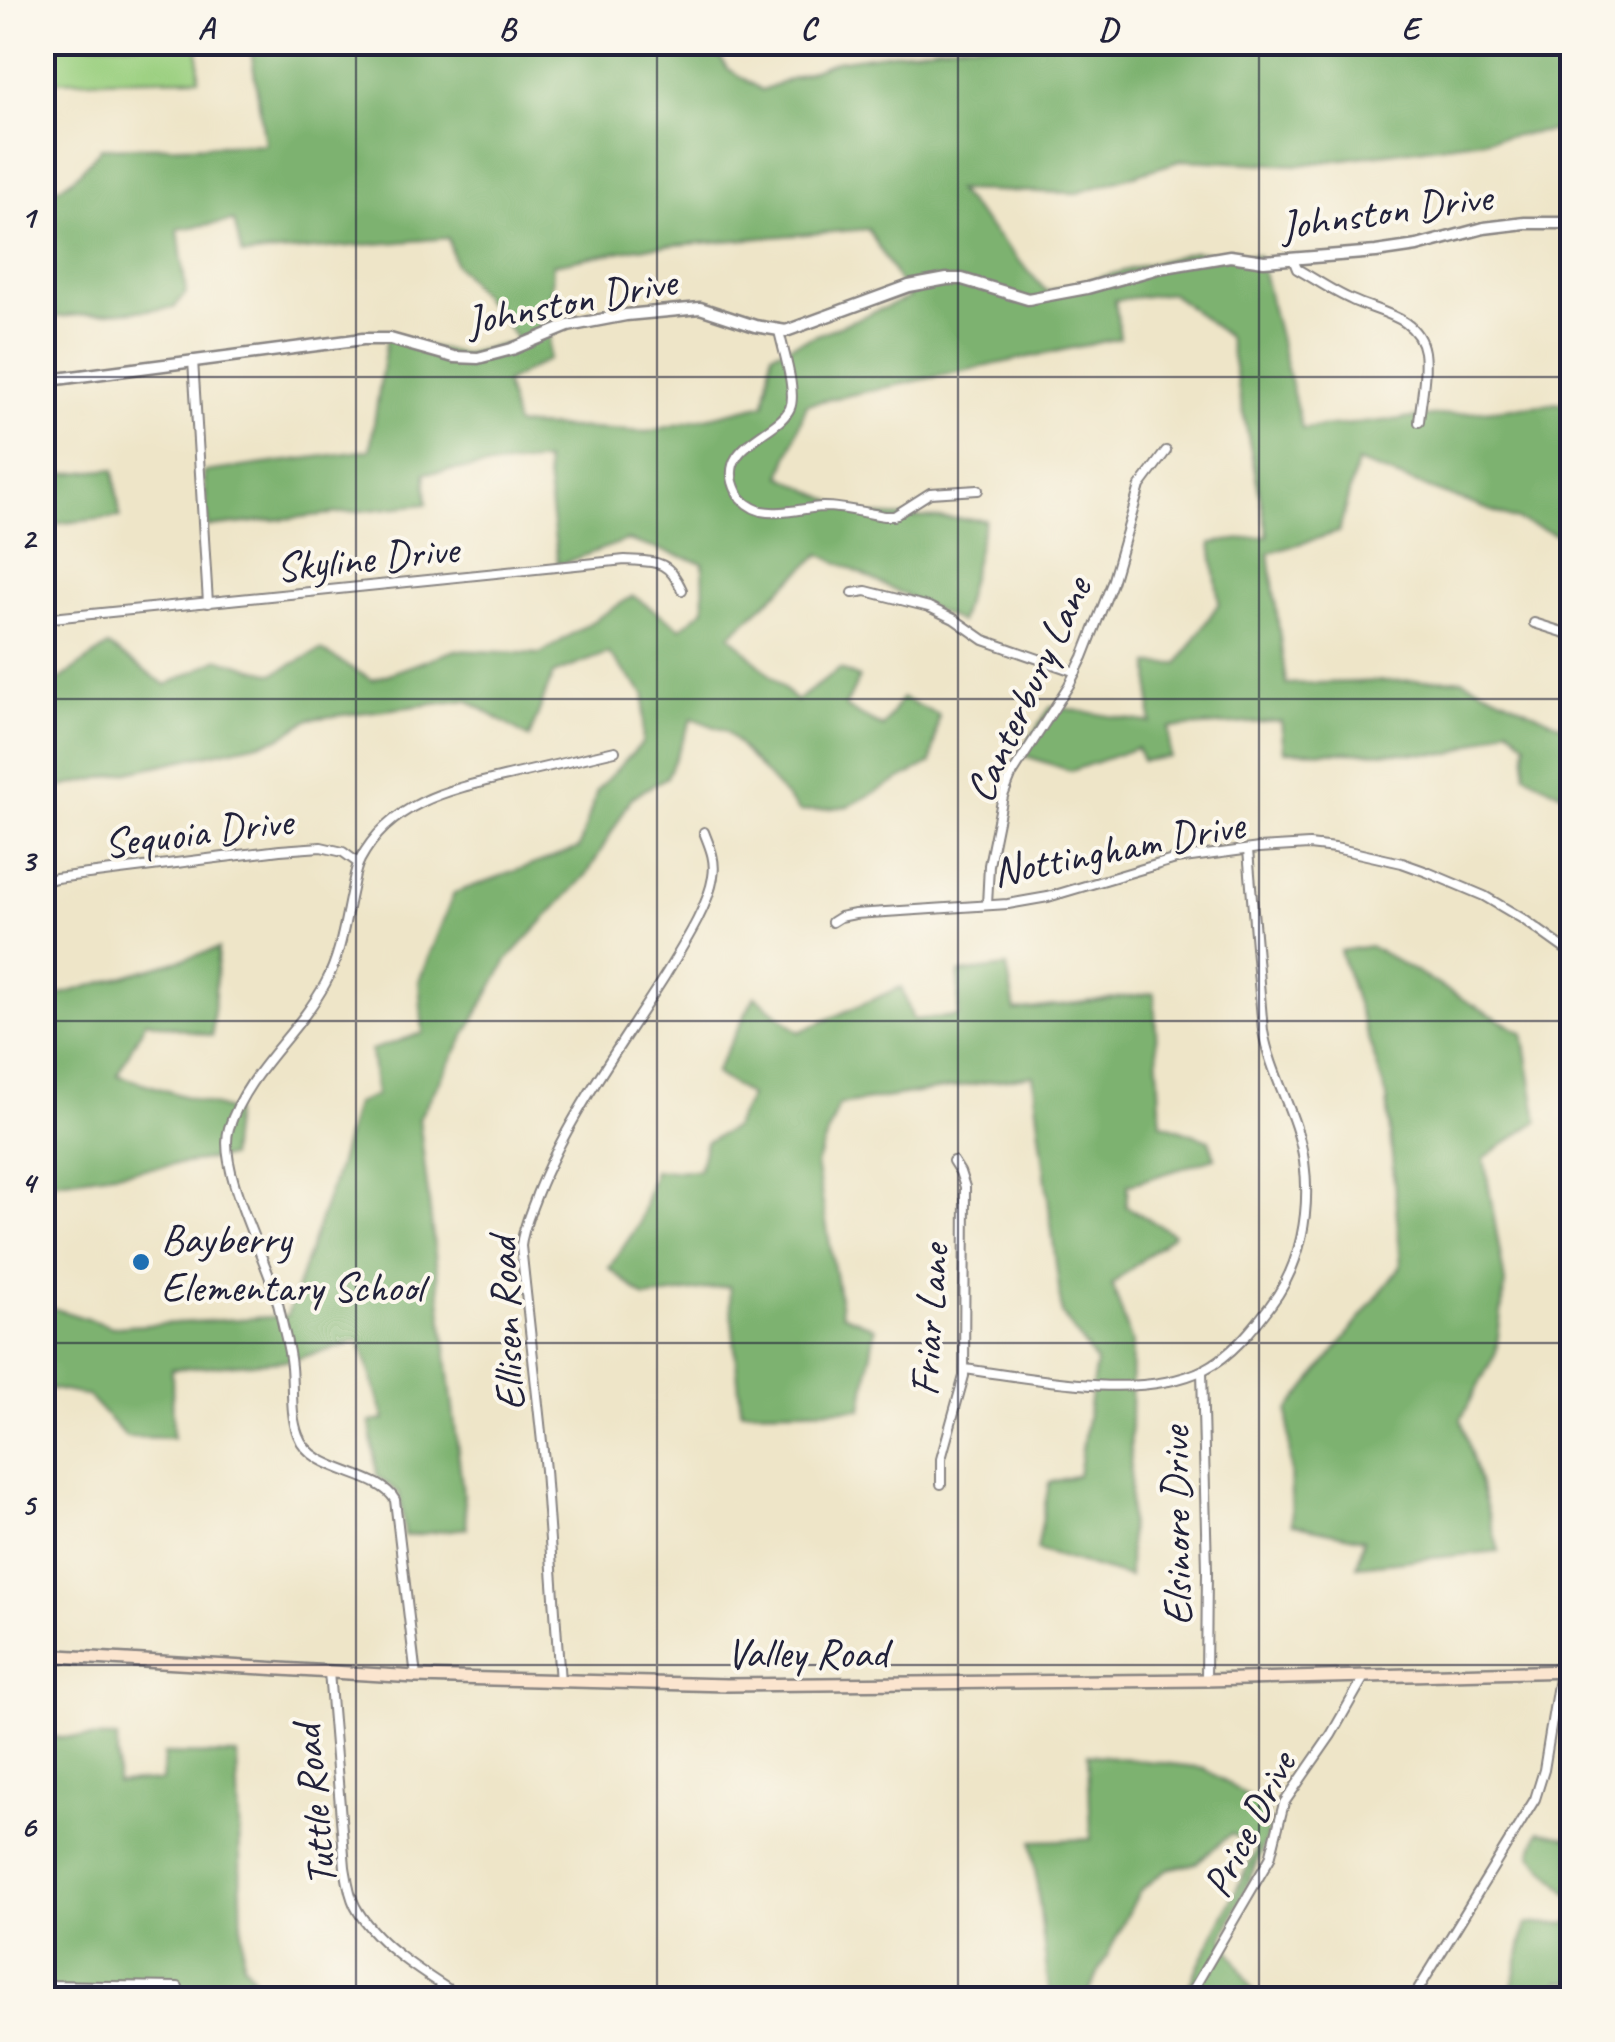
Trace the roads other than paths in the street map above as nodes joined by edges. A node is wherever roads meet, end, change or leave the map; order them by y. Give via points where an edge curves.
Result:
1 (1572, 223) edge
2 (1293, 259) junction
3 (779, 332) junction
4 (193, 360) junction
5 (42, 381) edge
6 (1419, 422) dead end
7 (1166, 451) dead end
8 (978, 490) dead end
9 (682, 590) dead end
10 (853, 593) dead end
11 (208, 603) junction
12 (42, 619) edge
13 (1534, 623) dead end
14 (1572, 635) edge
15 (1076, 672) junction
16 (615, 751) dead end
17 (704, 832) dead end
18 (1248, 850) junction
19 (358, 863) junction
20 (42, 882) edge
21 (987, 905) junction
22 (832, 922) dead end
23 (1572, 954) edge
24 (953, 1162) dead end
25 (964, 1369) junction
26 (1202, 1371) junction
27 (941, 1484) dead end
28 (42, 1515) edge
29 (42, 1594) edge
30 (42, 1654) edge
31 (329, 1672) junction
32 (1566, 1672) edge
33 (416, 1677) junction
34 (1364, 1677) junction
35 (1206, 1680) junction
36 (560, 1682) junction
37 (42, 1985) edge
38 (178, 1988) dead end
39 (465, 2000) edge
40 (1187, 2000) edge
41 (1412, 2000) edge

1 - 2 street, Johnston Drive via 1484,228 1418,246
2 - 3 street, Johnston Drive via 1230,256 1028,299 962,279 930,281
2 - 6 street via 1351,300 1412,326 1424,352
3 - 4 street, Johnston Drive via 700,308 568,326 478,358 362,339
3 - 8 street via 792,402 788,413 741,451 732,474 740,498 763,511 828,507 894,516 930,493
4 - 5 street, Johnston Drive
4 - 11 street
7 - 15 street, Canterbury Lane via 1140,486
9 - 11 street, Skyline Drive via 666,566 625,560
10 - 15 street via 929,607 984,640
11 - 12 street, Skyline Drive
13 - 14 street
15 - 21 street, Canterbury Lane via 1003,796
16 - 19 street via 425,799 391,820
17 - 36 street, Ellisen Road via 714,856 706,897 566,1134 522,1232
18 - 21 street, Nottingham Drive via 1176,859 1048,897
18 - 23 street, Nottingham Drive via 1335,848 1402,864 1484,896
18 - 26 street via 1263,1031 1304,1159 1304,1220 1280,1294 1243,1338
19 - 20 street, Sequoia Drive via 332,848 294,849
19 - 33 street via 326,982 240,1102 227,1144 235,1188 276,1294 298,1436 310,1453 395,1500
21 - 22 street, Nottingham Drive via 855,914
24 - 25 street, Friar Lane via 964,1187
25 - 26 street via 1108,1386 1142,1386
25 - 27 street, Friar Lane via 941,1458
26 - 35 street, Elsinore Drive
28 - 29 street
30 - 31 main road, Valley Road
31 - 33 main road, Valley Road
31 - 39 street, Tuttle Road via 351,1897 384,1942
32 - 34 main road, Valley Road
32 - 41 street via 1535,1799
33 - 36 main road, Valley Road
34 - 35 main road, Valley Road
34 - 40 street, Price Drive via 1284,1803 1270,1858
35 - 36 main road, Valley Road
37 - 38 street

